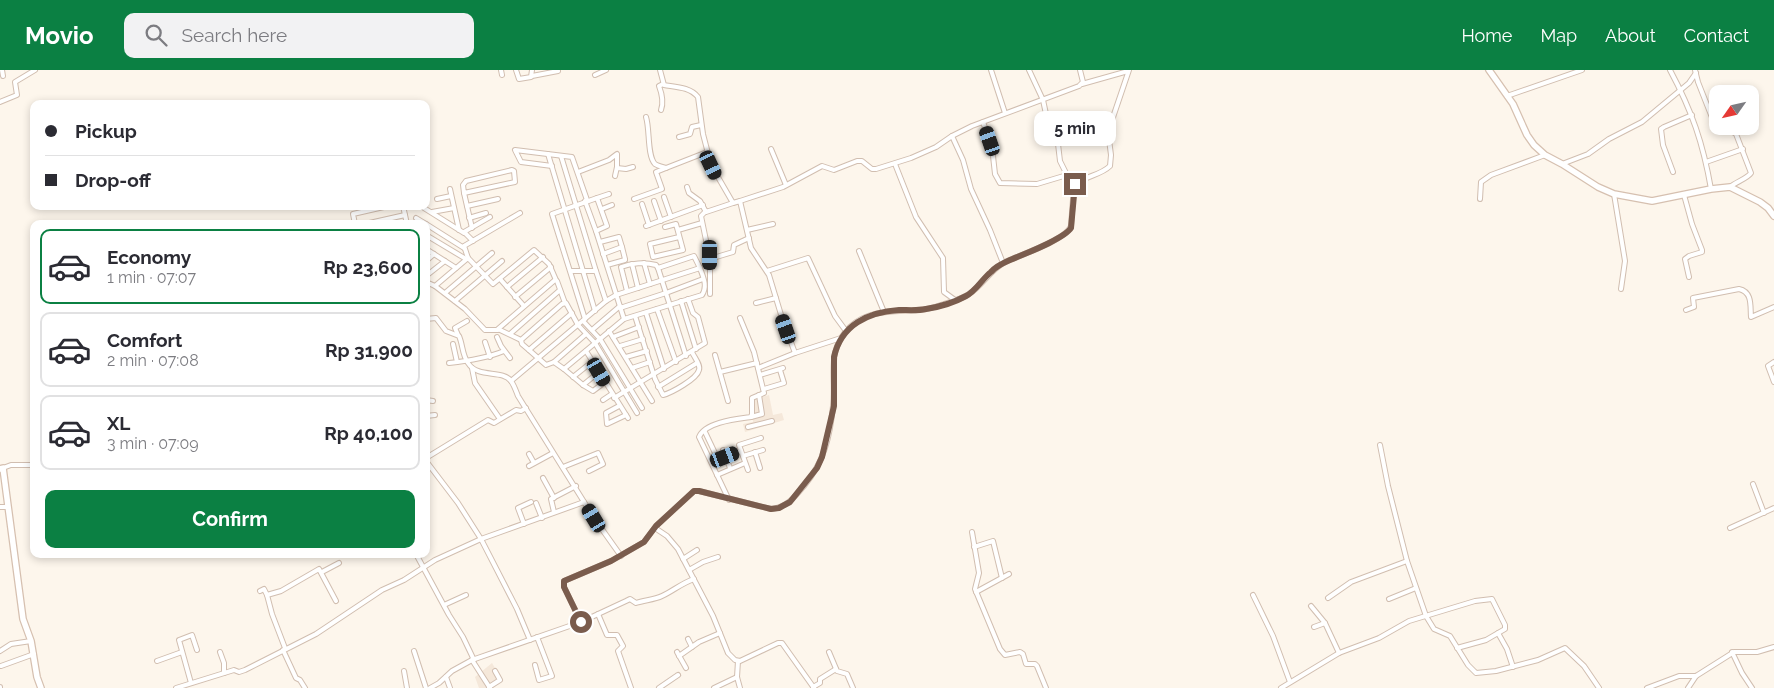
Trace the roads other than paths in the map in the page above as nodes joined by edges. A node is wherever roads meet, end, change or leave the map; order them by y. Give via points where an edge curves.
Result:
1 (2, 70) edge
2 (22, 70) edge
3 (35, 70) edge
4 (516, 70) edge
5 (532, 70) edge
6 (606, 70) edge
7 (660, 70) edge
8 (991, 70) edge
9 (1029, 70) edge
10 (1080, 70) edge
11 (1129, 70) edge
12 (1488, 70) edge
13 (1582, 70) edge
14 (1670, 70) edge
15 (558, 71) dead end
16 (1696, 72) edge
17 (595, 75) dead end
18 (4, 76) dead end
19 (24, 76) junction
20 (532, 76) junction
21 (663, 84) junction
22 (1082, 84) junction
23 (1681, 90) junction
24 (1507, 96) junction
25 (1043, 100) junction
26 (0, 102) edge
27 (1709, 109) edge
28 (660, 110) dead end
29 (1006, 113) junction
30 (1692, 115) junction
31 (646, 117) dead end
32 (983, 122) junction
33 (701, 124) junction
34 (1736, 135) edge
35 (952, 136) junction
36 (679, 137) dead end
37 (771, 149) dead end
38 (1743, 149) junction
39 (707, 152) junction
40 (548, 154) junction
41 (1545, 155) junction
42 (561, 156) junction
43 (519, 160) junction
44 (1706, 162) junction
45 (894, 164) junction
46 (1562, 164) junction
47 (552, 166) junction
48 (633, 167) dead end
49 (617, 168) junction
50 (666, 168) junction
51 (514, 171) junction
52 (578, 172) junction
53 (1673, 172) dead end
54 (1066, 175) junction
55 (615, 176) dead end
56 (786, 185) junction
57 (668, 186) dead end
58 (1074, 186) junction
59 (687, 187) dead end
60 (1730, 187) junction
61 (662, 188) junction
62 (450, 189) dead end
63 (1711, 189) junction
64 (464, 194) junction
65 (609, 194) dead end
66 (1614, 194) junction
67 (1684, 195) junction
68 (451, 196) junction
69 (664, 197) dead end
70 (598, 198) junction
71 (437, 199) dead end
72 (498, 199) dead end
73 (634, 199) dead end
74 (1480, 199) dead end
75 (586, 200) junction
76 (654, 201) dead end
77 (740, 201) junction
78 (733, 203) junction
79 (642, 204) dead end
80 (575, 205) junction
81 (612, 205) dead end
82 (703, 205) junction
83 (467, 206) junction
84 (454, 208) junction
85 (564, 209) junction
86 (602, 209) junction
87 (370, 210) edge
88 (404, 210) edge
89 (428, 210) edge
90 (431, 212) junction
91 (706, 212) junction
92 (520, 214) dead end
93 (405, 215) junction
94 (1774, 216) edge
95 (671, 217) junction
96 (416, 218) dead end
97 (469, 218) junction
98 (354, 220) edge
99 (383, 220) edge
100 (406, 220) edge
101 (419, 220) edge
102 (456, 220) junction
103 (661, 220) junction
104 (446, 222) junction
105 (702, 223) junction
106 (773, 224) dead end
107 (430, 227) edge
108 (665, 227) dead end
109 (472, 228) junction
110 (459, 230) junction
111 (678, 230) junction
112 (747, 230) junction
113 (596, 231) junction
114 (464, 233) junction
115 (430, 237) edge
116 (679, 237) junction
117 (749, 238) junction
118 (473, 241) junction
119 (600, 242) junction
120 (622, 247) junction
121 (859, 251) dead end
122 (430, 252) edge
123 (492, 253) dead end
124 (434, 254) junction
125 (466, 254) junction
126 (603, 254) junction
127 (710, 255) junction
128 (430, 257) edge
129 (543, 257) junction
130 (625, 259) junction
131 (445, 261) junction
132 (502, 261) dead end
133 (644, 263) junction
134 (1003, 263) junction
135 (632, 264) junction
136 (607, 265) junction
137 (626, 265) junction
138 (476, 266) junction
139 (551, 267) junction
140 (456, 268) junction
141 (658, 268) junction
142 (700, 268) junction
143 (583, 270) junction
144 (767, 270) junction
145 (571, 271) junction
146 (596, 271) junction
147 (430, 273) edge
148 (484, 276) junction
149 (1689, 277) dead end
150 (500, 279) junction
151 (703, 279) junction
152 (556, 280) junction
153 (662, 281) junction
154 (430, 284) edge
155 (650, 284) junction
156 (435, 286) junction
157 (507, 287) junction
158 (638, 288) junction
159 (1621, 289) dead end
160 (560, 290) junction
161 (627, 291) junction
162 (445, 293) junction
163 (666, 293) junction
164 (710, 294) dead end
165 (616, 295) junction
166 (516, 297) junction
167 (776, 298) junction
168 (688, 299) junction
169 (955, 300) junction
170 (455, 301) junction
171 (606, 301) junction
172 (681, 302) junction
173 (756, 302) dead end
174 (565, 303) junction
175 (669, 305) junction
176 (524, 306) junction
177 (620, 307) junction
178 (1774, 307) edge
179 (657, 309) junction
180 (1686, 310) dead end
181 (595, 311) junction
182 (884, 312) junction
183 (572, 313) junction
184 (646, 313) junction
185 (635, 316) junction
186 (740, 318) dead end
187 (430, 319) edge
188 (624, 319) junction
189 (467, 321) dead end
190 (582, 322) junction
191 (639, 327) junction
192 (498, 330) junction
193 (592, 330) junction
194 (609, 331) junction
195 (846, 331) junction
196 (510, 334) junction
197 (586, 334) junction
198 (458, 335) junction
199 (497, 337) dead end
200 (613, 337) junction
201 (841, 338) junction
202 (643, 339) junction
203 (521, 340) junction
204 (598, 341) junction
205 (484, 342) dead end
206 (453, 344) dead end
207 (620, 346) junction
208 (696, 349) junction
209 (530, 350) junction
210 (504, 351) junction
211 (586, 351) junction
212 (647, 351) junction
213 (692, 352) junction
214 (795, 353) junction
215 (715, 355) dead end
216 (686, 356) junction
217 (490, 357) junction
218 (626, 357) junction
219 (510, 358) dead end
220 (539, 358) junction
221 (457, 362) junction
222 (466, 362) junction
223 (554, 362) junction
224 (593, 362) junction
225 (650, 362) junction
226 (676, 362) junction
227 (1774, 362) edge
228 (449, 363) dead end
229 (698, 363) junction
230 (758, 365) junction
231 (472, 368) junction
232 (632, 368) junction
233 (564, 369) junction
234 (664, 369) junction
235 (599, 372) junction
236 (720, 372) junction
237 (654, 375) junction
238 (760, 375) junction
239 (574, 377) junction
240 (511, 381) junction
241 (605, 382) junction
242 (641, 382) junction
243 (1774, 382) edge
244 (583, 385) junction
245 (658, 386) junction
246 (764, 388) junction
247 (630, 389) junction
248 (625, 392) junction
249 (759, 395) junction
250 (613, 396) junction
251 (603, 400) dead end
252 (430, 401) edge
253 (433, 401) dead end
254 (652, 401) dead end
255 (728, 401) dead end
256 (619, 406) junction
257 (526, 408) junction
258 (642, 408) dead end
259 (637, 413) dead end
260 (762, 414) junction
261 (436, 415) dead end
262 (430, 416) edge
263 (751, 417) junction
264 (500, 419) junction
265 (772, 421) dead end
266 (764, 423) junction
267 (748, 427) dead end
268 (705, 432) dead end
269 (761, 438) dead end
270 (1380, 445) dead end
271 (763, 450) dead end
272 (719, 451) junction
273 (741, 451) junction
274 (553, 452) junction
275 (755, 452) junction
276 (529, 454) dead end
277 (430, 456) edge
278 (708, 456) junction
279 (743, 456) junction
280 (725, 457) junction
281 (534, 463) junction
282 (745, 463) junction
283 (30, 465) edge
284 (529, 466) dead end
285 (430, 467) edge
286 (563, 467) junction
287 (1, 468) edge
288 (730, 468) junction
289 (760, 468) dead end
290 (748, 470) dead end
291 (590, 471) dead end
292 (718, 475) junction
293 (543, 478) dead end
294 (1753, 484) dead end
295 (576, 486) junction
296 (554, 498) junction
297 (729, 500) junction
298 (584, 502) junction
299 (0, 507) edge
300 (8, 507) junction
301 (1774, 508) edge
302 (554, 512) dead end
303 (1764, 513) junction
304 (542, 518) junction
305 (524, 524) junction
306 (655, 528) junction
307 (1730, 528) dead end
308 (972, 532) dead end
309 (481, 539) junction
310 (974, 547) junction
311 (698, 550) dead end
312 (621, 556) junction
313 (718, 557) dead end
314 (418, 558) edge
315 (683, 558) junction
316 (1406, 561) junction
317 (339, 563) dead end
318 (423, 566) junction
319 (689, 570) junction
320 (322, 572) junction
321 (1010, 574) dead end
322 (1002, 578) junction
323 (694, 579) junction
324 (1416, 588) junction
325 (260, 591) dead end
326 (976, 592) junction
327 (267, 595) junction
328 (466, 595) dead end
329 (1253, 595) dead end
330 (1328, 598) dead end
331 (1389, 599) dead end
332 (336, 601) dead end
333 (444, 606) junction
334 (1311, 606) dead end
335 (598, 614) junction
336 (1426, 616) junction
337 (581, 622) junction
338 (1325, 623) junction
339 (1314, 627) dead end
340 (720, 632) junction
341 (1498, 633) junction
342 (537, 637) junction
343 (688, 639) dead end
344 (31, 640) junction
345 (530, 640) junction
346 (692, 647) junction
347 (1774, 647) edge
348 (1458, 648) junction
349 (284, 649) junction
350 (197, 650) dead end
351 (0, 651) edge
352 (414, 651) dead end
353 (182, 652) junction
354 (220, 652) dead end
355 (829, 652) dead end
356 (1732, 652) junction
357 (1339, 653) junction
358 (34, 654) junction
359 (473, 660) junction
360 (157, 661) dead end
361 (738, 661) junction
362 (535, 664) dead end
363 (1, 666) edge
364 (1513, 667) junction
365 (686, 668) dead end
366 (836, 669) junction
367 (404, 671) dead end
368 (495, 671) dead end
369 (224, 673) junction
370 (678, 675) dead end
371 (1696, 676) junction
372 (446, 677) junction
373 (737, 677) junction
374 (192, 682) junction
375 (1290, 682) junction
376 (489, 687) edge
377 (41, 688) edge
378 (176, 688) edge
379 (194, 688) edge
380 (305, 688) edge
381 (407, 688) edge
382 (426, 688) edge
383 (430, 688) edge
384 (450, 688) edge
385 (631, 688) edge
386 (659, 688) edge
387 (714, 688) edge
388 (740, 688) edge
389 (814, 688) edge
390 (853, 688) edge
391 (1046, 688) edge
392 (1281, 688) edge
393 (1599, 688) edge
394 (1647, 688) edge
395 (1688, 688) edge
396 (1752, 688) edge

1 - 18 street
2 - 19 street
3 - 19 street
4 - 20 street via 519,79
5 - 20 street
6 - 17 street
7 - 21 street
8 - 29 street
9 - 25 street
10 - 22 street
11 - 22 street
11 - 58 street via 1108,132 1110,166
12 - 24 street
13 - 24 street
14 - 23 street
15 - 20 street
16 - 23 street
16 - 27 street
19 - 26 street via 14,82 17,95
21 - 28 street via 659,86 663,105
21 - 33 street via 695,93
22 - 25 street
23 - 30 street
23 - 46 street via 1642,122 1588,154
24 - 41 street via 1529,138
25 - 29 street
25 - 54 street
29 - 32 street
30 - 44 street
30 - 53 street via 1661,129
31 - 50 street via 653,161
32 - 35 street
32 - 54 street via 999,183 1037,184
33 - 36 street via 692,127 690,134
33 - 39 street
34 - 38 street
35 - 45 street via 926,152
35 - 134 street
37 - 56 street
38 - 44 street
38 - 60 street via 1751,174
39 - 50 street
39 - 78 street via 716,176
40 - 42 street
40 - 43 street via 517,149
40 - 47 street
41 - 46 street
41 - 74 street via 1480,182
42 - 52 street via 573,158
42 - 80 street
43 - 47 street
43 - 51 street
44 - 63 street
45 - 56 street via 872,169 857,161 834,170 822,166
45 - 169 street via 916,217 943,258 944,292
46 - 66 street
47 - 85 street
48 - 49 street
49 - 52 street via 617,154
49 - 55 street
50 - 61 street via 656,172
51 - 64 street via 514,182
51 - 64 street via 466,182 462,185
52 - 75 street
54 - 58 street
56 - 77 street
57 - 61 street
58 - 134 street via 1069,231
59 - 82 street via 688,192
60 - 63 street
60 - 94 street via 1760,202
61 - 73 street
62 - 68 street
63 - 67 street
64 - 83 street
65 - 70 street
66 - 67 street via 1652,201
66 - 159 street via 1625,261
67 - 149 street via 1702,250 1685,259
68 - 71 street
68 - 84 street
69 - 95 street
70 - 75 street
70 - 86 street
72 - 83 street
75 - 80 street
75 - 113 street
76 - 103 street
77 - 78 street
77 - 112 street
78 - 91 street
79 - 103 street via 648,225
80 - 85 street
80 - 146 street
81 - 86 street
82 - 91 street
82 - 95 street
83 - 97 street
84 - 90 street
84 - 102 street
85 - 143 street
85 - 145 street via 552,214
86 - 113 street via 607,226
87 - 98 street via 353,214
88 - 93 street
89 - 90 street
90 - 104 street
91 - 105 street via 701,216
92 - 118 street
93 - 99 street
93 - 100 street
95 - 103 street
96 - 101 street
97 - 109 street
97 - 109 street via 488,215
102 - 104 street
102 - 110 street
104 - 110 street
105 - 111 street
105 - 127 street
106 - 112 street
107 - 125 street
108 - 111 street via 676,224
109 - 114 street
110 - 114 street
111 - 116 street
112 - 117 street
113 - 119 street
114 - 118 street
115 - 125 street
116 - 116 street via 682,250 653,257 650,244
117 - 127 street via 735,244 733,252 714,258
117 - 144 street via 752,252
118 - 125 street via 464,246
119 - 120 street via 619,237
119 - 126 street
120 - 126 street
120 - 130 street
121 - 182 street
122 - 124 street
123 - 138 street
124 - 128 street
124 - 131 street
125 - 138 street
125 - 140 street
126 - 136 street
127 - 164 street
129 - 139 street
129 - 150 street via 534,250
129 - 157 street
130 - 136 street
130 - 137 street
131 - 140 street
131 - 147 street
132 - 148 street
133 - 135 street
133 - 141 street via 655,264
133 - 155 street
134 - 169 street via 972,292
135 - 137 street
135 - 158 street
136 - 165 street
137 - 161 street via 620,269
138 - 148 street
138 - 162 street
139 - 152 street
139 - 166 street
140 - 156 street
141 - 142 street via 693,256
141 - 153 street
142 - 151 street
142 - 153 street
143 - 145 street
143 - 146 street
143 - 181 street
144 - 167 street
144 - 195 street via 808,258 834,316
145 - 190 street
146 - 171 street
148 - 150 street via 492,284
148 - 170 street
150 - 157 street
151 - 163 street
151 - 168 street via 703,293
152 - 160 street
152 - 176 street
153 - 155 street
153 - 163 street
154 - 156 street
155 - 158 street
156 - 162 street
157 - 166 street
158 - 161 street
160 - 174 street
160 - 196 street
161 - 165 street
162 - 170 street
163 - 175 street
163 - 177 street
165 - 171 street
165 - 177 street
166 - 176 street
167 - 173 street
167 - 214 street
168 - 172 street
168 - 208 street via 706,341
169 - 182 street via 926,309
170 - 192 street via 485,330
171 - 181 street
172 - 175 street
172 - 208 street
174 - 183 street
174 - 203 street
175 - 179 street
175 - 216 street
176 - 192 street
177 - 188 street
177 - 193 street
178 - 180 street via 1751,317 1748,294 1739,289 1694,298 1694,307
179 - 184 street
179 - 226 street
181 - 190 street
182 - 195 street via 859,320
183 - 190 street
183 - 209 street
184 - 185 street
184 - 234 street
185 - 188 street
185 - 191 street
186 - 230 street
187 - 198 street via 436,318 446,331
188 - 194 street
189 - 198 street via 455,328
190 - 193 street
190 - 197 street
190 - 220 street
191 - 200 street
191 - 202 street
192 - 196 street
193 - 204 street
194 - 200 street
194 - 204 street
195 - 201 street
196 - 203 street
197 - 204 street
197 - 223 street
198 - 222 street
199 - 210 street
200 - 207 street
201 - 214 street
201 - 297 street via 833,364 834,406 817,468 790,502 779,508
202 - 207 street
202 - 212 street
203 - 209 street
204 - 211 street
204 - 247 street
204 - 248 street
205 - 217 street
206 - 221 street
207 - 218 street
208 - 213 street
209 - 220 street
210 - 217 street
210 - 219 street
211 - 224 street
211 - 233 street
212 - 218 street
212 - 225 street
213 - 216 street
213 - 229 street
214 - 230 street
215 - 236 street
216 - 226 street
217 - 222 street
218 - 232 street
220 - 223 street via 547,365
220 - 240 street
221 - 222 street
221 - 228 street
222 - 231 street
223 - 233 street
224 - 235 street
224 - 239 street
225 - 232 street
225 - 237 street
226 - 234 street
227 - 243 street via 1768,367
229 - 245 street
229 - 245 street via 700,369 696,376 665,396
230 - 236 street
230 - 238 street
231 - 240 street
231 - 264 street via 475,383
232 - 242 street
233 - 239 street
234 - 237 street
235 - 241 street
235 - 244 street
236 - 255 street
237 - 242 street
237 - 245 street
238 - 246 street
238 - 246 street via 782,369 784,383
239 - 244 street
240 - 257 street
241 - 244 street via 593,391
241 - 250 street
242 - 247 street
242 - 254 street
246 - 249 street via 764,393
247 - 248 street
247 - 258 street
248 - 250 street
248 - 259 street
249 - 260 street
249 - 263 street via 752,398
250 - 251 street
250 - 256 street
252 - 253 street
256 - 256 street via 627,417 606,424 606,412
257 - 264 street
257 - 274 street
260 - 263 street
260 - 266 street
261 - 262 street
263 - 278 street via 721,423 701,432 699,438
264 - 277 street via 493,423 488,420
265 - 266 street
266 - 267 street
268 - 272 street
269 - 273 street via 739,445
270 - 316 street
271 - 275 street
272 - 278 street
272 - 280 street
273 - 279 street
273 - 280 street
274 - 281 street
274 - 286 street
275 - 279 street
275 - 289 street
276 - 281 street
278 - 292 street
279 - 282 street
280 - 288 street
281 - 284 street
282 - 288 street
282 - 290 street
283 - 287 street
285 - 309 street
286 - 291 street via 598,453 603,464
286 - 295 street
287 - 300 street
288 - 292 street
292 - 297 street
293 - 296 street
294 - 303 street
295 - 296 street
295 - 298 street
296 - 302 street via 550,499
297 - 306 street via 694,491
298 - 304 street
298 - 312 street
299 - 300 street
300 - 344 street via 22,613
301 - 303 street
303 - 307 street
304 - 305 street
304 - 305 street via 534,502 518,508
305 - 309 street
306 - 312 street via 644,542
306 - 315 street via 667,536
308 - 310 street
309 - 318 street
309 - 345 street
310 - 322 street via 993,541
310 - 326 street via 979,573 974,588
311 - 315 street
312 - 337 street via 563,582
313 - 319 street
314 - 318 street
315 - 319 street
316 - 324 street
316 - 330 street via 1351,582
317 - 320 street
318 - 333 street
318 - 349 street via 316,634
319 - 323 street
320 - 327 street via 317,569 281,591
320 - 332 street
321 - 322 street
322 - 326 street
323 - 335 street via 661,597 636,602 626,600
323 - 340 street
324 - 331 street
324 - 336 street
325 - 327 street via 264,589
326 - 391 street via 1003,654 1023,654 1026,664 1037,666
327 - 349 street
328 - 333 street
329 - 375 street
333 - 359 street
334 - 338 street
335 - 337 street
335 - 385 street via 606,635 618,635 623,646 618,651
336 - 341 street via 1491,599 1506,627
336 - 348 street via 1433,628 1449,636
336 - 357 street
337 - 342 street
338 - 339 street
338 - 357 street
340 - 346 street
340 - 361 street via 730,656
341 - 348 street
341 - 364 street
342 - 345 street
342 - 362 street via 552,676 539,680
343 - 346 street
344 - 351 street via 11,644
344 - 358 street
345 - 359 street
346 - 365 street via 678,654
347 - 356 street via 1757,652
348 - 364 street via 1476,674
349 - 369 street via 246,670
349 - 380 street via 296,678
350 - 353 street via 192,635 179,640
352 - 382 street
353 - 360 street
353 - 374 street
354 - 369 street
355 - 366 street
356 - 371 street
356 - 396 street
357 - 375 street
358 - 363 street
358 - 377 street
359 - 372 street
359 - 376 street
361 - 373 street
361 - 389 street via 782,643
364 - 393 street via 1565,648 1584,666
366 - 389 street
366 - 390 street via 848,675
367 - 381 street
368 - 376 street via 500,680
369 - 374 street
370 - 386 street
371 - 394 street via 1674,678
371 - 395 street
372 - 383 street
372 - 384 street
373 - 387 street
373 - 388 street
374 - 378 street
374 - 379 street
375 - 392 street

